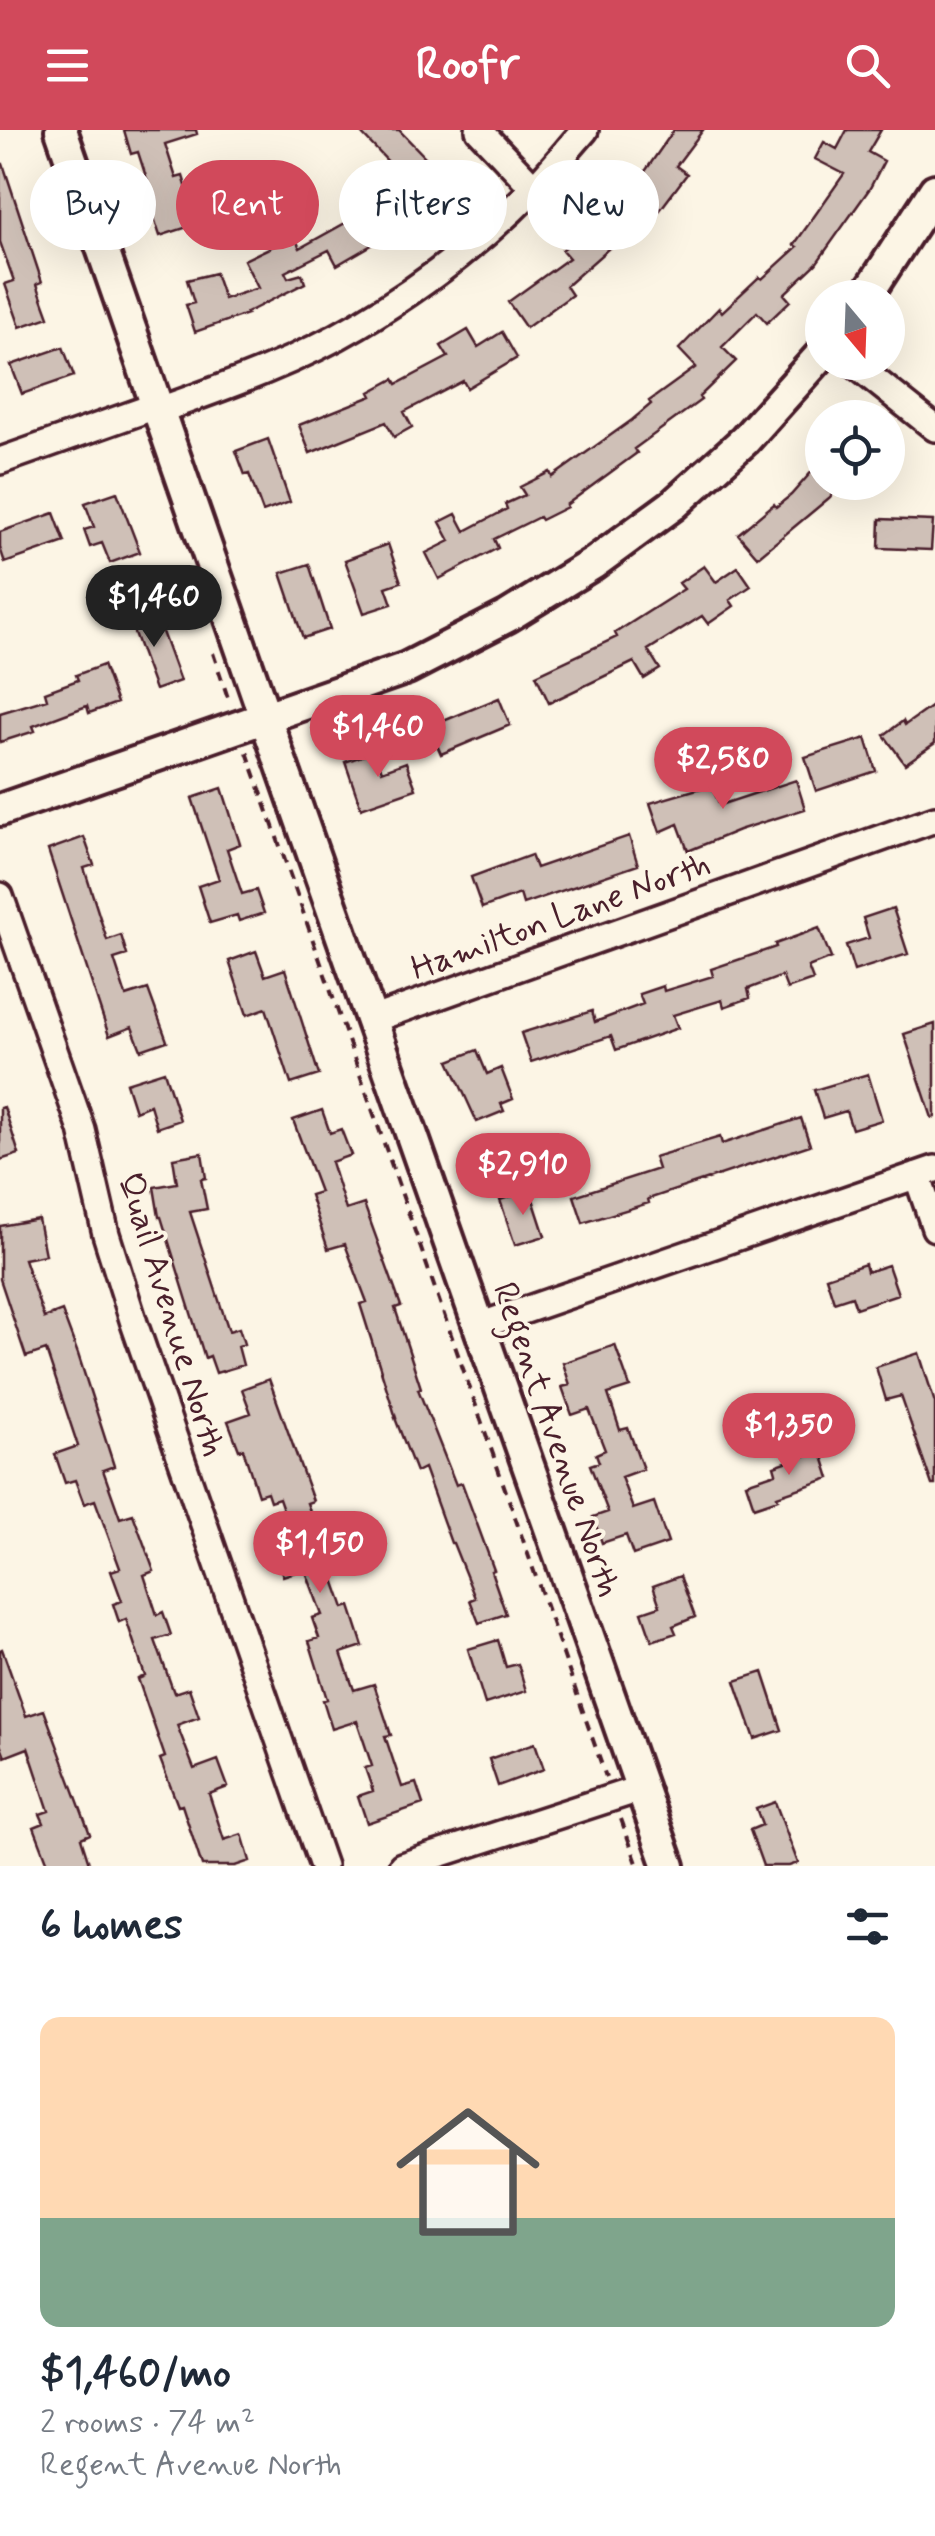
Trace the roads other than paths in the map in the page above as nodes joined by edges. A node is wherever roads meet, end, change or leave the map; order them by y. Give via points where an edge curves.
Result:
1 (61, 130) edge
2 (479, 130) edge
3 (586, 130) edge
4 (559, 160) edge
5 (527, 181) edge
6 (935, 190) edge
7 (527, 194) edge
8 (877, 280) edge
9 (805, 373) edge
10 (875, 380) edge
11 (160, 410) junction
12 (935, 428) edge
13 (0, 461) edge
14 (265, 718) junction
15 (0, 810) edge
16 (934, 823) edge
17 (0, 896) edge
18 (371, 1020) junction
19 (926, 1172) edge
20 (935, 1228) edge
21 (479, 1326) junction
22 (642, 1788) junction
23 (323, 1866) edge
24 (402, 1866) edge
25 (669, 1866) edge

1 - 11 street, Regent Avenue North
2 - 5 street
3 - 4 street
6 - 8 street
7 - 11 street via 358,326
9 - 14 street via 673,505 594,563 407,668
10 - 12 street
11 - 13 street
11 - 14 street, Regent Avenue North
14 - 15 street
14 - 18 street, Regent Avenue North
16 - 18 street, Hamilton Lane North
17 - 23 street, Quail Avenue North via 82,1130 134,1323
18 - 21 street, Regent Avenue North
19 - 20 street
19 - 21 street
21 - 22 street, Regent Avenue North
22 - 24 street
22 - 25 street, Regent Avenue North

